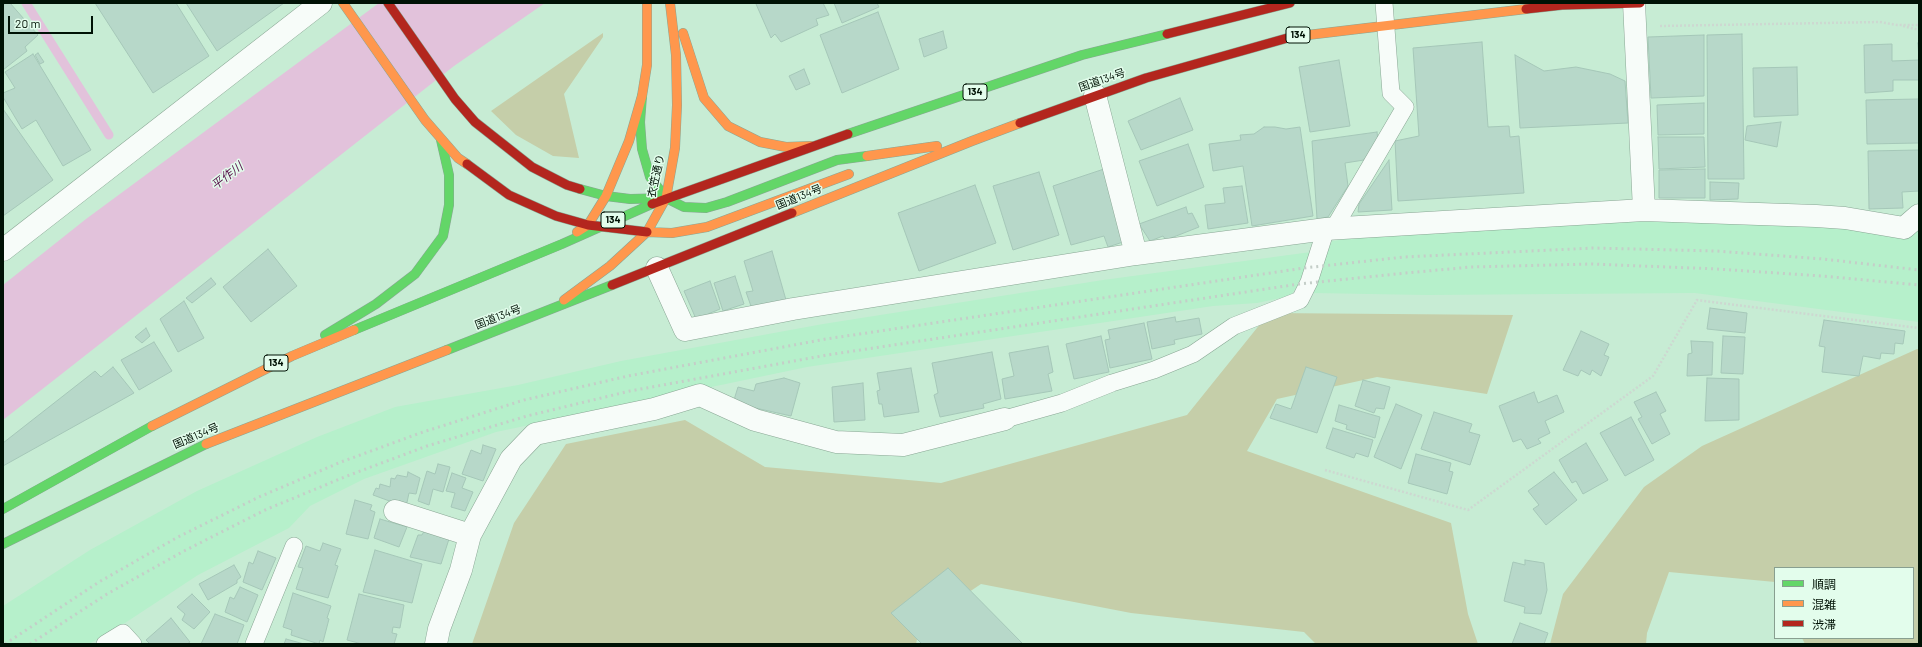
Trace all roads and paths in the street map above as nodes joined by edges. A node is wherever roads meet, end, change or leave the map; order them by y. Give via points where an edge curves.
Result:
1 (322, 3) edge
2 (343, 3) edge
3 (388, 3) edge
4 (647, 3) edge
5 (670, 3) edge
6 (676, 3) edge
7 (1290, 3) edge
8 (1384, 3) edge
9 (1634, 3) edge
10 (1640, 3) edge
11 (1386, 24) junction
12 (1897, 25) junction
13 (1919, 25) edge
14 (1658, 26) dead end
15 (1919, 30) edge
16 (1095, 95) junction
17 (642, 96) junction
18 (441, 140) junction
19 (972, 141) junction
20 (812, 146) junction
21 (896, 161) dead end
22 (859, 172) dead end
23 (606, 196) junction
24 (666, 198) junction
25 (1644, 210) junction
26 (1919, 215) edge
27 (588, 225) junction
28 (600, 226) junction
29 (1330, 228) junction
30 (647, 232) junction
31 (562, 244) junction
32 (3, 250) edge
33 (1136, 254) junction
34 (657, 268) junction
35 (532, 317) junction
36 (1919, 328) edge
37 (292, 356) junction
38 (1005, 419) joint
39 (1325, 470) dead end
40 (3, 509) edge
41 (395, 511) dead end
42 (470, 535) junction
43 (3, 544) edge
44 (294, 546) dead end
45 (104, 644) edge
46 (133, 644) edge
47 (254, 644) edge
48 (436, 644) edge

1 - 32 street
2 - 18 main road
3 - 23 main road via 474,122 532,167 567,185
4 - 17 main road via 647,65
5 - 24 main road, 衣笠通り via 676,55 677,105 675,148
6 - 20 main road via 686,47 704,98 728,126 760,142 786,147
7 - 20 main road, 134 via 1082,56
8 - 11 lane
9 - 10 main road, 国道134号 / 134
9 - 11 main road, 国道134号 / 134 via 1562,5
9 - 25 street
11 - 16 main road, 国道134号 / 134 via 1299,35
11 - 29 lane via 1391,93 1405,107
12 - 13 path
12 - 14 path via 1880,22
12 - 15 path
16 - 19 main road, 国道134号 / 134
16 - 33 street
17 - 23 main road via 630,141
17 - 24 main road via 642,149 650,177
18 - 27 main road via 458,158 509,194 556,216
18 - 37 main road via 449,175 449,205 443,236 415,274 376,304
19 - 21 main road
19 - 24 main road via 837,160 706,208 684,207
19 - 34 main road, 国道134号 / 134
20 - 24 main road, 134
22 - 30 main road via 707,227 672,233
23 - 24 main road via 630,199
23 - 27 main road
24 - 28 main road, 134
24 - 30 main road, 衣笠通り
25 - 26 street via 1845,218 1904,228
25 - 29 street
27 - 28 main road
27 - 31 main road
28 - 30 main road
28 - 31 main road, 134
29 - 33 street
29 - 38 lane via 1300,300 1234,326 1193,354 1154,370 1062,403
30 - 35 main road, 衣笠通り via 574,294
31 - 37 main road, 134
33 - 34 street via 685,330
34 - 35 main road, 国道134号 / 134
35 - 43 main road, 国道134号 / 134 via 196,448
36 - 39 path via 1697,300 1653,376 1468,510
37 - 40 main road, 134 via 174,414
38 - 42 street via 903,445 836,442 755,420 700,395 654,409 535,434 511,459
41 - 42 street
42 - 48 street
44 - 47 lane
45 - 46 lane via 123,633

